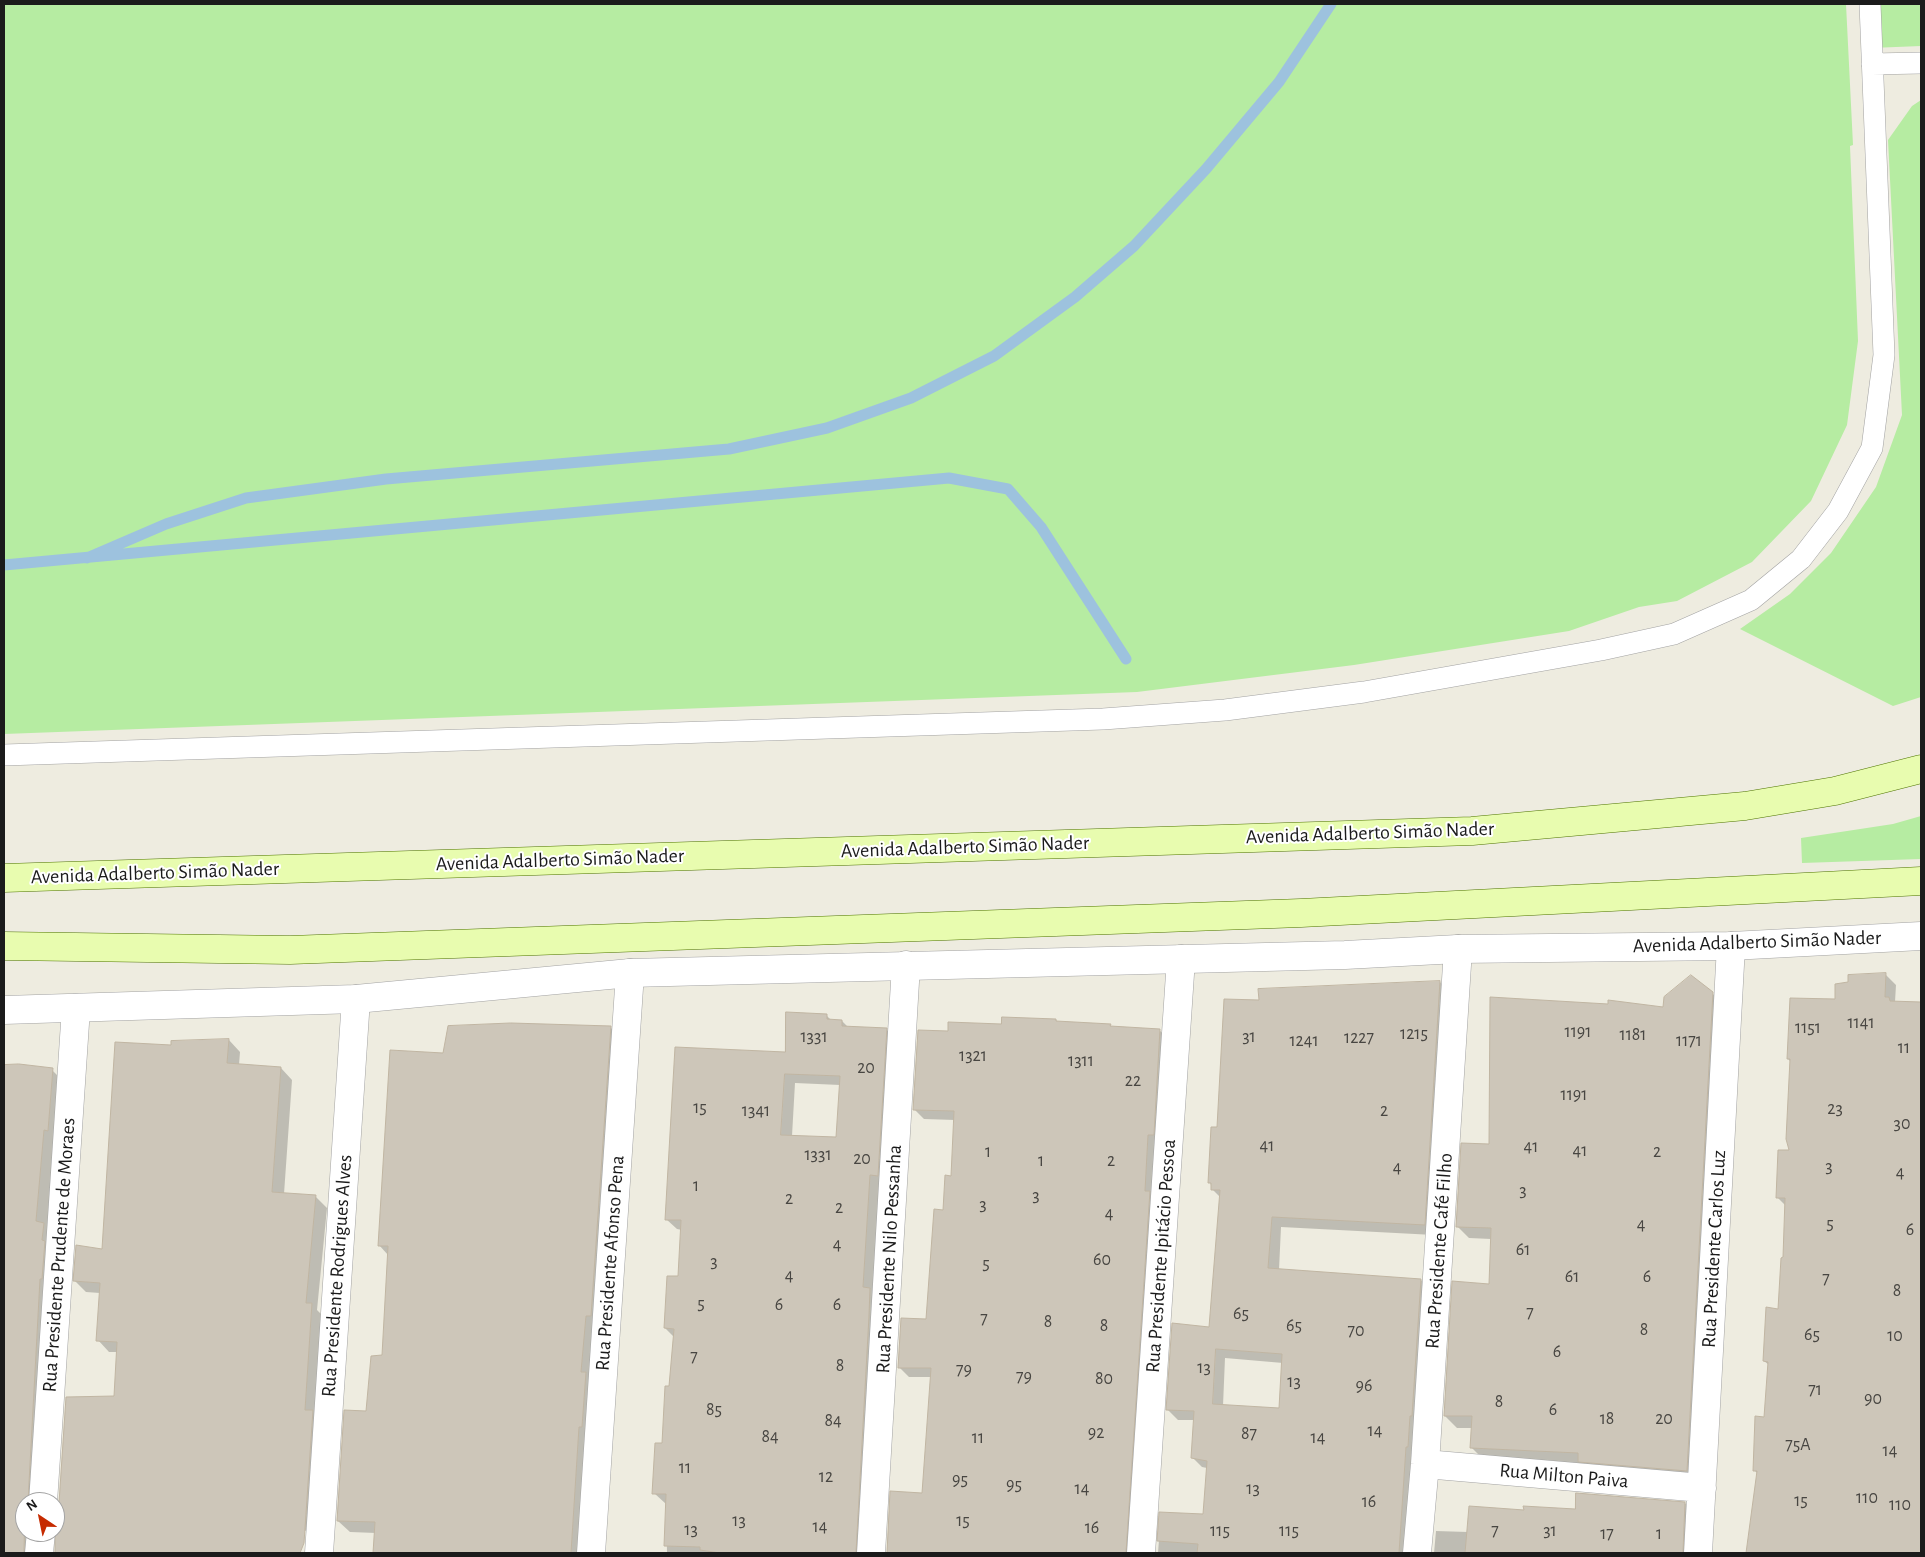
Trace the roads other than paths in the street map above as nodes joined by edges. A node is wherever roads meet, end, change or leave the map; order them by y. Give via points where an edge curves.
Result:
1 (1870, 4) edge
2 (1921, 63) edge
3 (1872, 64) junction
4 (4, 755) edge
5 (1921, 769) edge
6 (4, 878) edge
7 (1921, 881) edge
8 (1921, 936) edge
9 (4, 946) edge
10 (1730, 946) junction
11 (1458, 949) junction
12 (1181, 959) junction
13 (906, 965) junction
14 (630, 973) junction
15 (356, 998) junction
16 (76, 1008) junction
17 (4, 1010) edge
18 (1425, 1464) junction
19 (1702, 1488) junction
20 (43, 1492) edge
21 (318, 1553) edge
22 (591, 1553) edge
23 (872, 1553) edge
24 (1140, 1553) edge
25 (1417, 1553) edge
26 (1698, 1553) edge

1 - 3 lane
2 - 3 lane
3 - 4 lane via 1884,355 1872,448 1838,510 1801,559 1751,600 1674,634 1364,692 1225,710 1103,719
5 - 6 main road, Avenida Adalberto Simão Nader via 1834,791 1744,806 1472,831
7 - 9 main road via 1319,912 290,950
8 - 10 street, Avenida Adalberto Simão Nader
10 - 11 street, Avenida Adalberto Simão Nader
10 - 19 street, Rua Presidente Carlos Luz
11 - 12 street, Avenida Adalberto Simão Nader
11 - 18 street, Rua Presidente Café Filho
12 - 13 street, Avenida Adalberto Simão Nader
12 - 24 street, Rua Presidente Ipitácio Pessoa
13 - 14 street, Avenida Adalberto Simão Nader
13 - 23 street, Rua Presidente Nilo Pessanha
14 - 15 street, Avenida Adalberto Simão Nader
14 - 22 street, Rua Presidente Afonso Pena
15 - 16 street, Avenida Adalberto Simão Nader
15 - 21 street, Rua Presidente Rodrigues Alves
16 - 17 street, Avenida Adalberto Simão Nader
16 - 20 street, Rua Presidente Prudente de Moraes
18 - 19 street, Rua Milton Paiva
18 - 25 street, Rua Presidente Café Filho
19 - 26 street, Rua Presidente Carlos Luz

